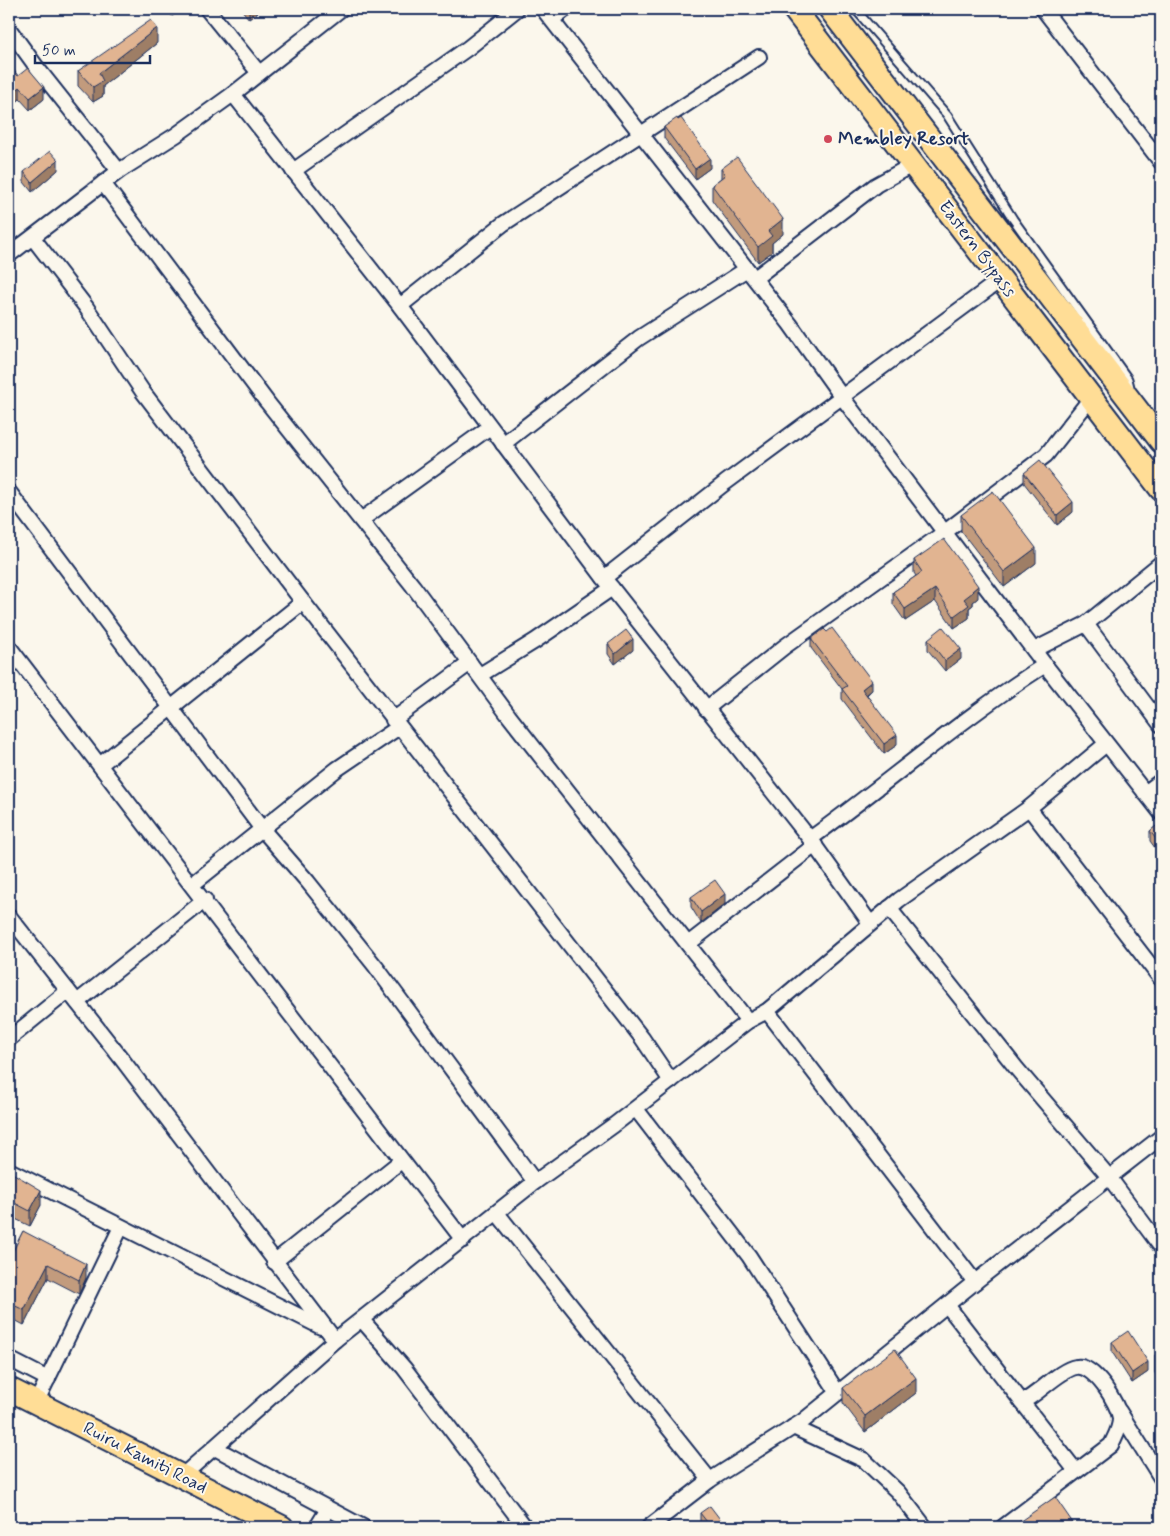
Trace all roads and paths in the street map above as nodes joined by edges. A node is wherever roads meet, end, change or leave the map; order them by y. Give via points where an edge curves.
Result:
1 (207, 9) edge
2 (341, 9) edge
3 (516, 9) edge
4 (543, 9) edge
5 (572, 9) edge
6 (794, 9) edge
7 (830, 9) edge
8 (855, 9) edge
9 (1043, 9) edge
10 (554, 22) junction
11 (9, 29) edge
12 (759, 57) dead end
13 (259, 73) junction
14 (233, 94) junction
15 (642, 135) junction
16 (1161, 162) edge
17 (912, 165) junction
18 (119, 170) junction
19 (293, 171) junction
20 (103, 183) junction
21 (33, 238) junction
22 (9, 255) edge
23 (751, 274) junction
24 (1000, 280) junction
25 (400, 306) junction
26 (842, 397) junction
27 (1092, 398) junction
28 (1135, 407) junction
29 (490, 426) junction
30 (1161, 441) edge
31 (504, 444) junction
32 (1161, 489) edge
33 (9, 492) edge
34 (361, 520) junction
35 (945, 532) junction
36 (1161, 564) edge
37 (608, 583) junction
38 (302, 602) junction
39 (1086, 624) junction
40 (9, 647) edge
41 (1034, 650) junction
42 (470, 663) junction
43 (1045, 665) junction
44 (480, 675) junction
45 (170, 708) junction
46 (706, 709) junction
47 (396, 724) junction
48 (1161, 724) edge
49 (1106, 744) junction
50 (101, 764) junction
51 (1161, 781) edge
52 (1145, 793) junction
53 (1029, 808) junction
54 (1161, 813) edge
55 (262, 829) junction
56 (812, 842) junction
57 (193, 884) junction
58 (205, 900) junction
59 (889, 908) junction
60 (9, 916) edge
61 (870, 923) junction
62 (688, 944) junction
63 (1161, 979) edge
64 (73, 996) junction
65 (766, 1011) junction
66 (748, 1021) junction
67 (9, 1040) edge
68 (671, 1081) junction
69 (636, 1108) junction
70 (1161, 1137) edge
71 (401, 1161) junction
72 (9, 1170) edge
73 (1109, 1177) junction
74 (535, 1182) junction
75 (497, 1213) junction
76 (121, 1227) junction
77 (463, 1240) junction
78 (1161, 1247) edge
79 (274, 1262) junction
80 (975, 1282) junction
81 (947, 1305) junction
82 (362, 1320) junction
83 (331, 1335) junction
84 (9, 1359) edge
85 (48, 1379) junction
86 (9, 1390) edge
87 (838, 1393) junction
88 (1022, 1402) junction
89 (36, 1404) junction
90 (1118, 1410) junction
91 (793, 1427) junction
92 (215, 1448) junction
93 (1076, 1471) junction
94 (181, 1477) junction
95 (1161, 1478) edge
96 (710, 1480) junction
97 (328, 1509) junction
98 (656, 1525) edge
99 (282, 1527) edge
100 (317, 1527) edge
101 (363, 1527) edge
102 (525, 1527) edge
103 (925, 1527) edge
104 (1003, 1527) edge

1 - 13 street
2 - 13 street
3 - 19 street via 468,48
4 - 10 street
5 - 10 lane
6 - 17 main road, Eastern Bypass
7 - 28 main road, Eastern Bypass
8 - 28 lane via 947,115 1013,219 1128,379
9 - 16 street
10 - 15 street
11 - 18 street
12 - 15 street
13 - 14 street
14 - 18 street
14 - 19 street
15 - 23 street
15 - 25 street via 503,224
17 - 23 street via 876,185
17 - 24 main road, Eastern Bypass
18 - 20 street
19 - 25 street
20 - 21 street
20 - 34 street via 267,402
21 - 22 street
21 - 38 street via 86,307 143,392
23 - 26 street
23 - 31 street via 639,338
24 - 26 street
24 - 27 main road, Eastern Bypass
25 - 29 street
26 - 35 street
26 - 37 street via 726,483
27 - 32 main road, Eastern Bypass
27 - 35 street via 1046,455
28 - 30 main road, Eastern Bypass
29 - 31 street
29 - 34 street
31 - 37 street
33 - 45 street
34 - 42 street
35 - 41 street
35 - 46 street via 784,647
36 - 39 street
37 - 44 street via 535,642
37 - 46 street
38 - 45 street
38 - 47 street
39 - 41 street
39 - 48 street
40 - 50 street
41 - 43 street
42 - 44 street
42 - 47 street
43 - 49 street
43 - 56 street via 1014,685
44 - 62 street
45 - 50 street
45 - 55 street
46 - 56 street
47 - 55 street
47 - 68 street via 642,1038
49 - 52 street
49 - 53 street
50 - 57 street
51 - 52 street
52 - 54 street
53 - 59 street
53 - 63 street
55 - 57 street
55 - 74 street via 376,967
56 - 61 street
56 - 62 street
57 - 58 street
58 - 64 street
58 - 71 street
59 - 61 street
59 - 73 street via 1017,1069
60 - 64 street
61 - 65 street
62 - 66 street
64 - 67 street
64 - 79 street
65 - 66 street
65 - 80 street
66 - 68 street
68 - 69 street
69 - 74 street
69 - 87 street via 749,1256
70 - 73 street
71 - 77 street
71 - 79 street
72 - 76 street
73 - 78 street
73 - 80 street
74 - 75 street
75 - 77 street
75 - 96 street
76 - 83 street
76 - 85 street
77 - 82 street
79 - 83 street
80 - 81 street
81 - 87 street
81 - 88 street
82 - 83 street
82 - 102 street via 428,1399
83 - 92 street
84 - 85 street
85 - 89 street
86 - 89 main road, Ruiru Kamiti Road
87 - 91 street
88 - 90 street via 1069,1369 1083,1366 1096,1377
88 - 93 street
89 - 94 main road, Ruiru Kamiti Road
90 - 93 street via 1119,1429 1112,1445
90 - 95 street
91 - 96 street
91 - 103 street via 864,1460 898,1492
92 - 94 street
92 - 97 street
93 - 104 street
94 - 99 main road, Ruiru Kamiti Road
96 - 98 street
97 - 100 street
97 - 101 street

